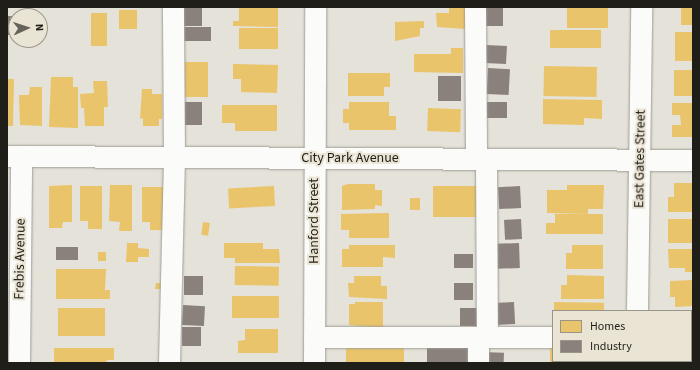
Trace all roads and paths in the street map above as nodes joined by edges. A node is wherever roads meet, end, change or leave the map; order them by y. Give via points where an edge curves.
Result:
1 (173, 7) edge
2 (314, 7) edge
3 (475, 7) edge
4 (641, 7) edge
5 (14, 156) edge
6 (174, 157) junction
7 (314, 158) junction
8 (481, 159) junction
9 (640, 160) junction
10 (693, 160) edge
11 (637, 310) edge
12 (314, 337) junction
13 (483, 337) junction
14 (552, 337) edge
15 (19, 363) edge
16 (169, 363) edge
17 (314, 363) edge
18 (478, 363) edge

1 - 6 street
2 - 7 street, Hanford Street
3 - 8 street
4 - 9 street, East Gates Street
5 - 6 street, City Park Avenue
5 - 15 street, Frebis Avenue
6 - 7 street, City Park Avenue
6 - 16 street
7 - 8 street, City Park Avenue
7 - 12 street, Hanford Street
8 - 9 street, City Park Avenue
8 - 13 street
9 - 10 street, City Park Avenue
9 - 11 street, East Gates Street
12 - 13 street
12 - 17 street, Hanford Street
13 - 14 street
13 - 18 street

